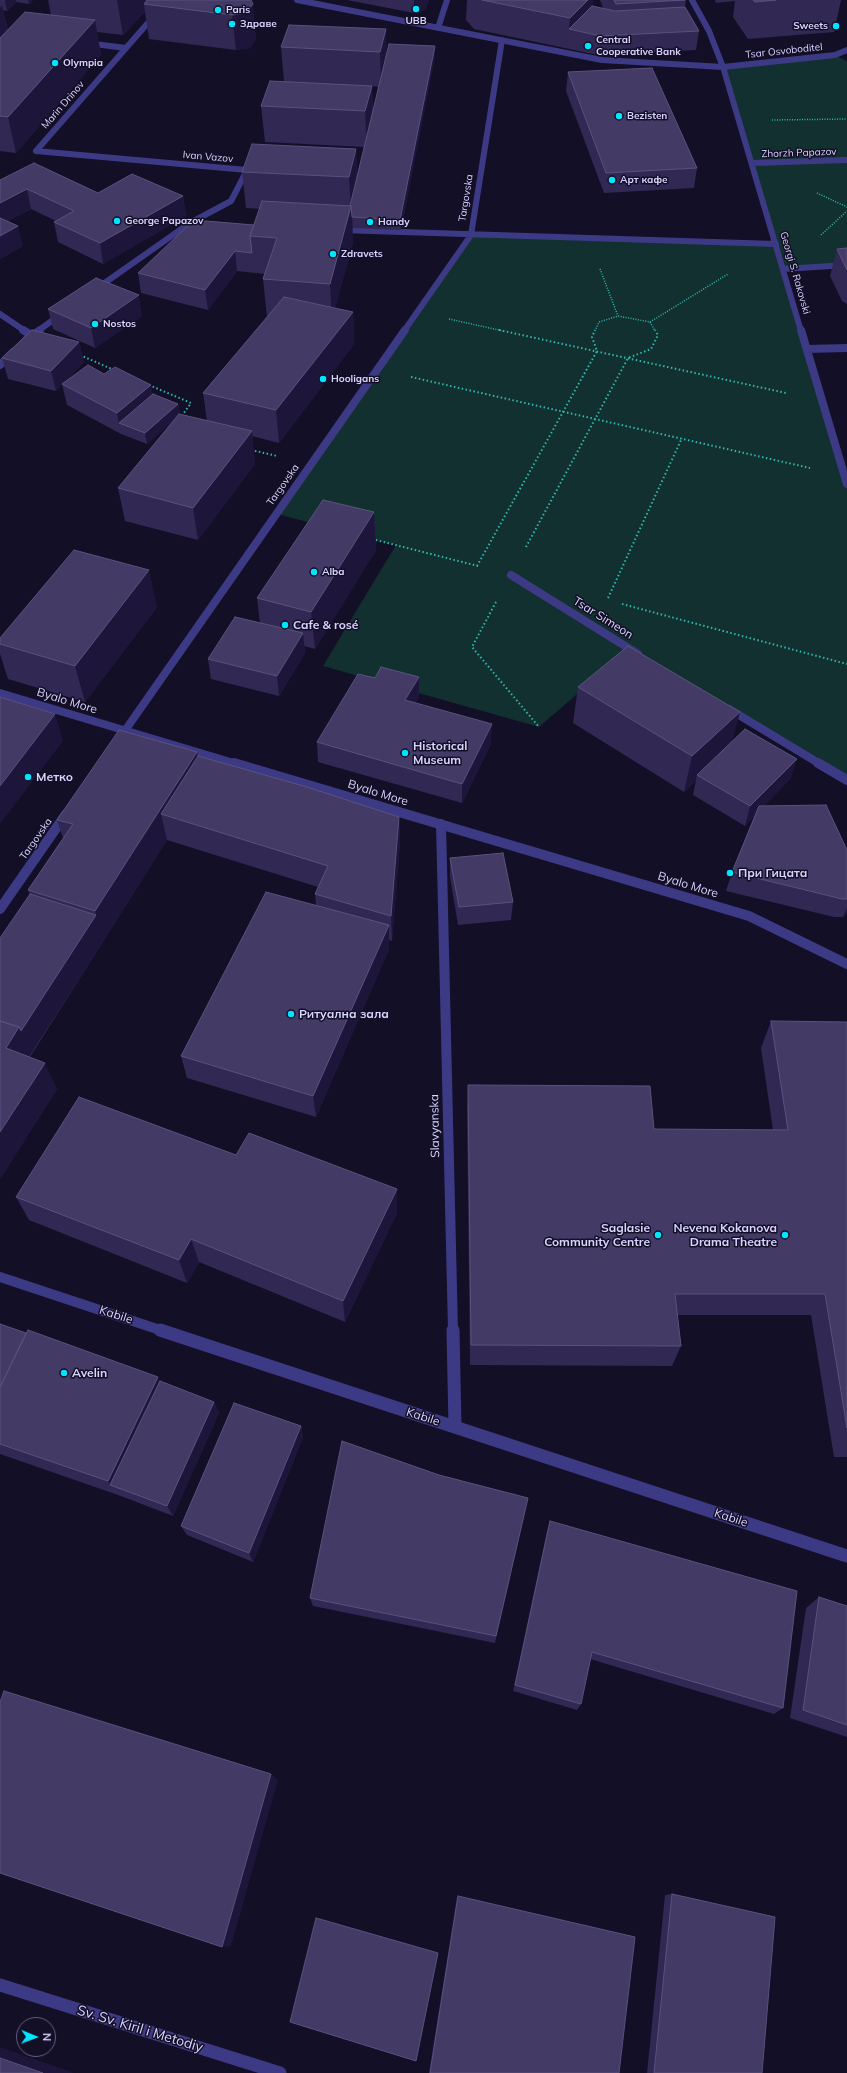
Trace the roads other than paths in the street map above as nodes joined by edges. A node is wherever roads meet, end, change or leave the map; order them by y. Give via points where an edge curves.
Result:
1 (168, 0) edge
2 (297, 0) edge
3 (447, 0) edge
4 (692, 0) edge
5 (438, 28) junction
6 (502, 40) junction
7 (82, 42) edge
8 (126, 48) junction
9 (847, 50) edge
10 (723, 67) junction
11 (36, 151) joint
12 (847, 160) edge
13 (752, 163) junction
14 (190, 223) junction
15 (205, 224) edge
16 (330, 229) edge
17 (471, 235) junction
18 (776, 244) junction
19 (847, 265) edge
20 (783, 269) junction
21 (88, 295) edge
22 (69, 308) edge
23 (0, 314) edge
24 (31, 335) junction
25 (807, 348) junction
26 (847, 348) edge
27 (0, 365) edge
28 (847, 484) edge
29 (511, 575) road end
30 (643, 657) edge
31 (0, 693) edge
32 (724, 706) edge
33 (125, 731) junction
34 (112, 750) edge
35 (847, 780) edge
36 (71, 807) edge
37 (441, 824) junction
38 (0, 910) edge
39 (847, 964) edge
40 (0, 1277) edge
41 (455, 1427) junction
42 (847, 1556) edge
43 (0, 1985) edge
44 (280, 2073) edge

1 - 8 street, Marin Drinov
2 - 5 street, Tsar Osvoboditel
3 - 5 street
4 - 10 street, Georgi S. Rakovski via 709,31
5 - 6 street, Tsar Osvoboditel
6 - 10 street, Tsar Osvoboditel via 602,60
6 - 17 street, Targovska
7 - 8 street
8 - 11 street, Marin Drinov
9 - 10 street, Tsar Osvoboditel via 835,55
10 - 13 street, Georgi S. Rakovski
11 - 14 street, Ivan Vazov via 247,170 231,201
12 - 13 street, Zhorzh Papazov
13 - 18 street, Georgi S. Rakovski
14 - 15 street
14 - 21 street, Ivan Vazov
16 - 17 street
17 - 18 street
17 - 33 street, Targovska
18 - 20 street, Georgi S. Rakovski
19 - 20 street
20 - 25 street, Georgi S. Rakovski
22 - 24 street
23 - 24 street
24 - 27 street
25 - 26 street
25 - 28 street, Georgi S. Rakovski
29 - 30 street, Tsar Simeon
31 - 33 street, Byalo More
32 - 35 street
33 - 34 street, Targovska
33 - 37 street, Byalo More
36 - 38 street, Targovska
37 - 39 street, Byalo More via 749,916
37 - 41 street, Slavyanska
40 - 41 street, Kabile
41 - 42 street, Kabile
43 - 44 street, Sv. Sv. Kiril i Metodiy

